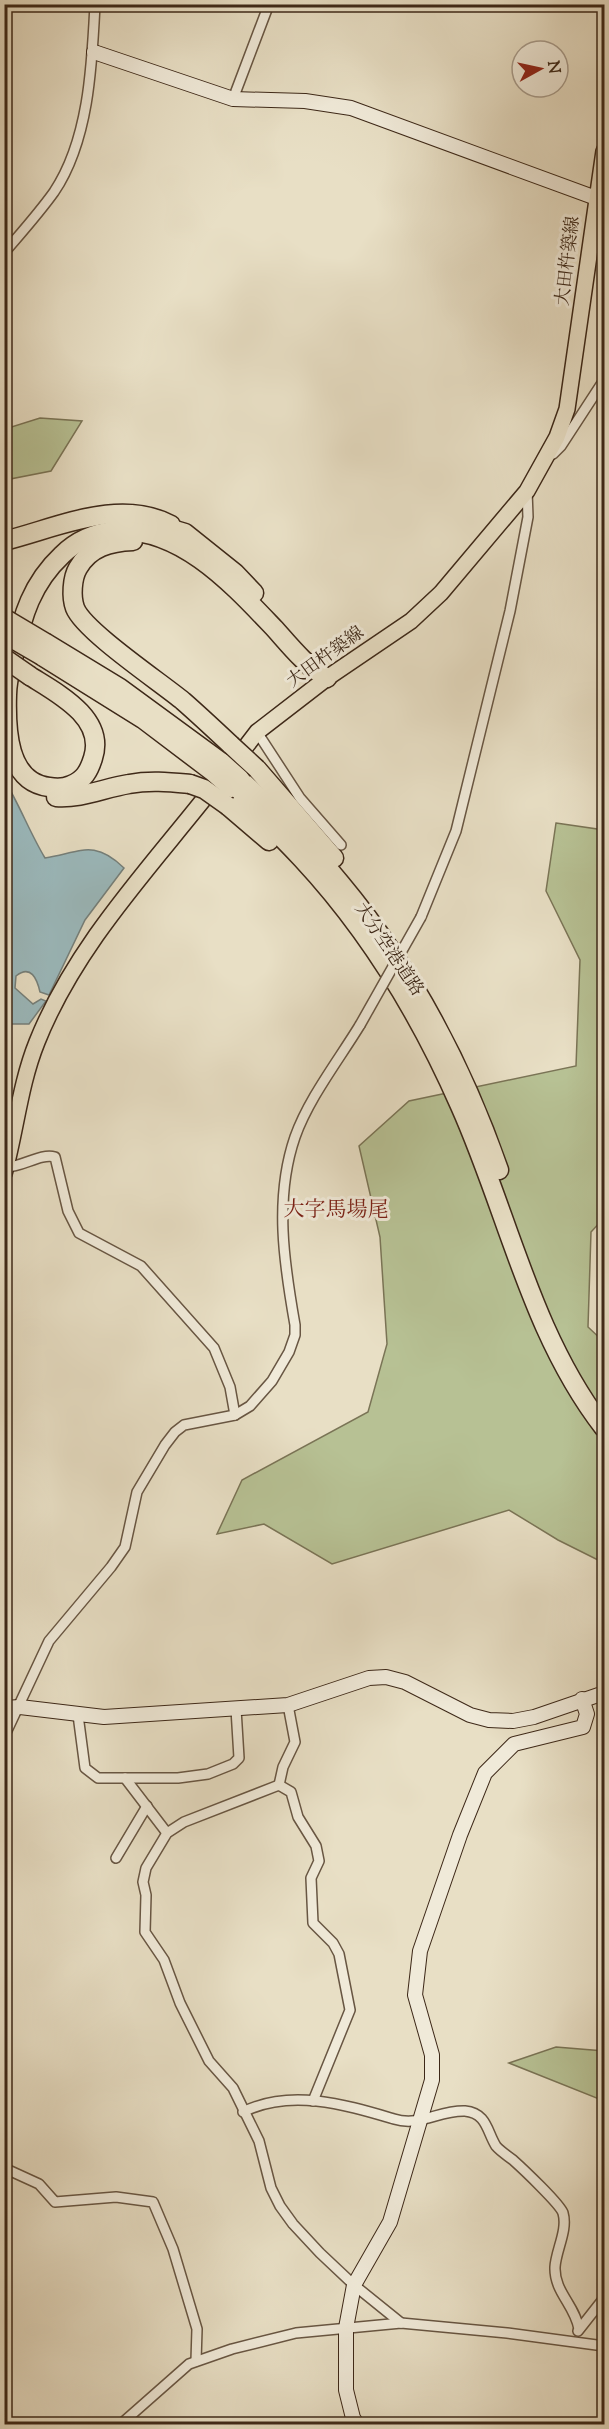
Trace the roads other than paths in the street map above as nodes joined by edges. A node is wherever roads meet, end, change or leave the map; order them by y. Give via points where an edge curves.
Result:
1 (94, 4) edge
2 (269, 4) edge
3 (94, 52) junction
4 (233, 99) junction
5 (604, 151) edge
6 (600, 200) edge
7 (4, 253) edge
8 (604, 380) edge
9 (545, 461) junction
10 (527, 491) junction
11 (4, 541) edge
12 (185, 541) junction
13 (4, 618) edge
14 (4, 634) edge
15 (44, 650) junction
16 (4, 658) edge
17 (4, 669) edge
18 (327, 678) junction
19 (257, 732) junction
20 (4, 755) edge
21 (233, 791) junction
22 (341, 845) dead end
23 (461, 1075) junction
24 (5, 1171) edge
25 (604, 1413) edge
26 (236, 1415) junction
27 (604, 1428) edge
28 (604, 1693) edge
29 (582, 1699) junction
30 (288, 1705) junction
31 (20, 1707) junction
32 (4, 1708) edge
33 (236, 1709) junction
34 (78, 1715) junction
35 (4, 1737) edge
36 (125, 1778) junction
37 (279, 1785) junction
38 (147, 1806) junction
39 (167, 1833) junction
40 (117, 1858) dead end
41 (313, 2101) junction
42 (243, 2112) junction
43 (421, 2122) junction
44 (4, 2168) edge
45 (354, 2285) junction
46 (604, 2298) edge
47 (401, 2323) junction
48 (346, 2328) junction
49 (579, 2329) junction
50 (571, 2341) junction
51 (604, 2346) edge
52 (196, 2361) junction
53 (121, 2424) edge
54 (357, 2424) edge

1 - 3 street
2 - 4 street
3 - 4 street
3 - 7 street via 88,95 62,176
4 - 6 street via 305,101 351,108
5 - 6 main road, 大田杵築線
6 - 9 main road, 大田杵築線 via 567,409
8 - 9 street via 561,446
9 - 10 main road, 大田杵築線
10 - 18 main road, 大田杵築線 via 441,593 411,621
10 - 26 street, bridge via 528,517 510,611 456,831 421,917 296,1136 283,1208 282,1249 295,1335 272,1381 250,1406
11 - 12 highway via 126,512 149,516
12 - 16 highway, bridge via 143,532 104,532 69,548 38,583 22,618 7,688 9,739 14,761 30,780 39,786 69,786 89,771 95,754 91,729 80,711 30,676
12 - 17 highway via 153,524 100,526 74,534 29,582 16,616
12 - 18 highway via 235,573 320,661
12 - 23 highway, bridge via 115,542 96,549 83,558 75,574 75,608 95,632 183,701 231,745 319,839 395,943
13 - 15 highway, 大分空港道路, bridge
14 - 15 highway, 大分空港道路, bridge
15 - 21 highway, 大分空港道路, bridge via 120,688 217,767
18 - 19 main road, 大田杵築線
19 - 22 street via 300,798
19 - 24 main road, 大田杵築線 via 91,941 64,983 36,1042
20 - 21 highway, bridge via 16,779 31,792 47,797 68,798 157,780
21 - 23 highway, 大分空港道路 via 300,837 353,898 419,996
21 - 27 highway, 大分空港道路 via 395,980 460,1105 545,1327 570,1377
23 - 25 highway, 大分空港道路 via 551,1313
24 - 26 street via 50,1155 56,1157 68,1211 79,1233 141,1266 214,1348 230,1387
26 - 31 street via 184,1425 175,1431 137,1492 125,1547 49,1641
28 - 29 street
29 - 30 street via 534,1717 489,1720 386,1677 369,1678
29 - 43 street via 587,1714 583,1727 514,1744 500,1756 485,1773 460,1835 420,1951 415,1995 432,2055 432,2080
30 - 33 street
30 - 37 street via 295,1742
31 - 32 street
31 - 34 street
31 - 35 street
33 - 34 street
33 - 36 street via 240,1758 233,1764 208,1774 178,1778
34 - 36 street via 85,1768 98,1778
36 - 38 street
37 - 39 street via 184,1822
37 - 41 street via 291,1792 298,1816 316,1846 319,1861 312,1878 313,1923 339,1954 350,2010
38 - 39 street
38 - 40 street
39 - 42 street via 146,1868 145,1932 164,1960 209,2061 233,2088
41 - 42 street via 269,2102
41 - 43 street via 341,2103 404,2122
42 - 45 street via 259,2141 271,2188 280,2206
43 - 45 street via 390,2222
43 - 49 street via 466,2111 481,2118 490,2128 496,2146 561,2209 564,2224 555,2268 559,2290 574,2310
44 - 52 street via 39,2184 55,2202 116,2197 153,2202 173,2248 197,2329
45 - 47 street
45 - 48 street
46 - 49 street
47 - 48 street
47 - 50 street
48 - 52 street via 296,2333
48 - 54 street via 345,2390
49 - 50 street
50 - 51 street
52 - 53 street via 175,2373

